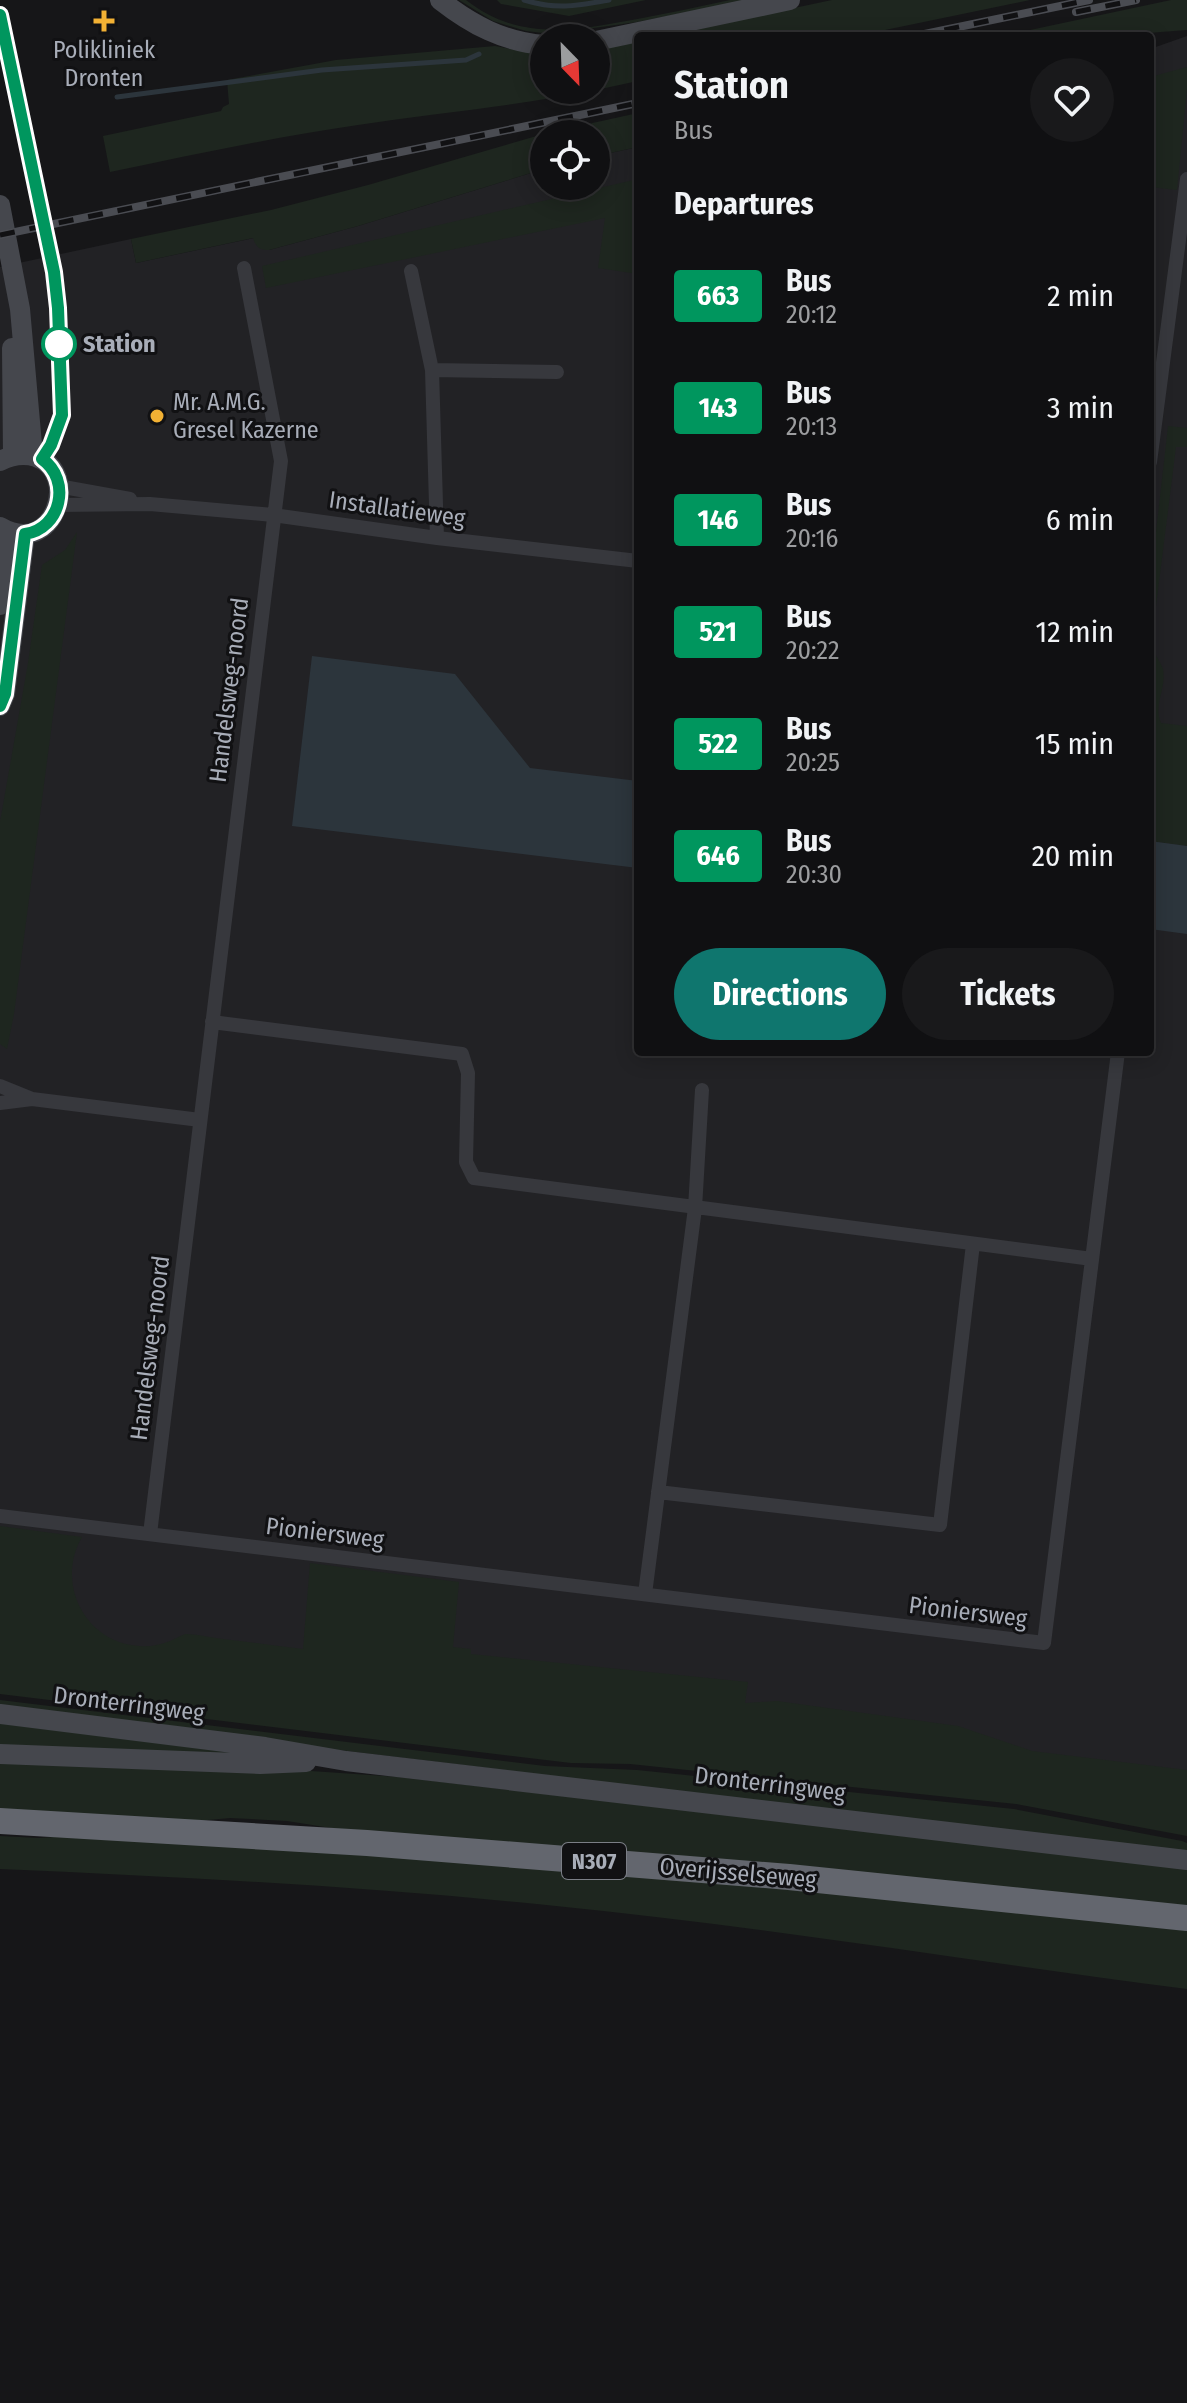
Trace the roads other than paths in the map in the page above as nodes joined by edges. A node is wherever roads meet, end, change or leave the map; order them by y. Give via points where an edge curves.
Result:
1 (440, 0) edge
2 (790, 0) edge
3 (639, 32) edge
4 (634, 33) edge
5 (610, 38) edge
6 (530, 43) edge
7 (1187, 179) edge
8 (0, 205) edge
9 (0, 263) edge
10 (244, 268) dead end
11 (411, 271) dead end
12 (432, 370) junction
13 (557, 372) dead end
14 (1154, 431) edge
15 (15, 458) edge
16 (57, 495) junction
17 (273, 515) junction
18 (11, 531) edge
19 (437, 538) junction
20 (634, 561) edge
21 (0, 605) edge
22 (0, 706) edge
23 (212, 1022) junction
24 (1117, 1056) edge
25 (0, 1086) edge
26 (702, 1090) dead end
27 (32, 1099) junction
28 (0, 1103) edge
29 (200, 1120) junction
30 (695, 1208) junction
31 (973, 1244) junction
32 (1092, 1259) junction
33 (658, 1492) junction
34 (0, 1516) edge
35 (150, 1534) junction
36 (645, 1594) junction
37 (0, 1714) edge
38 (0, 1754) edge
39 (346, 1761) junction
40 (0, 1821) edge
41 (1187, 1860) edge
42 (1187, 1918) edge

1 - 6 main road via 492,33
2 - 3 main road
4 - 5 main road
7 - 14 street
8 - 15 main road via 20,309
9 - 15 main road via 12,348
10 - 17 street, Handelsweg-noord via 281,461
11 - 12 street
12 - 13 street
12 - 19 street
15 - 16 main road via 48,463
16 - 17 street, Installatieweg
16 - 18 main road via 54,515 44,527
17 - 19 street, Installatieweg
17 - 23 street, Handelsweg-noord
18 - 21 main road
18 - 22 main road via 5,694
19 - 20 street, Installatieweg
23 - 29 street, Handelsweg-noord
23 - 30 street via 462,1054 468,1073 466,1162 474,1178
24 - 32 street, Pioniersweg
25 - 27 street
26 - 30 street
27 - 28 street
27 - 29 street
29 - 35 street, Handelsweg-noord
30 - 31 street
30 - 33 street
31 - 32 street
31 - 33 street via 940,1525
32 - 36 street, Pioniersweg via 1044,1643
33 - 36 street
34 - 35 street, Pioniersweg
35 - 36 street, Pioniersweg
37 - 39 main road, Dronterringweg
38 - 39 main road, Dronterringweg via 260,1764
39 - 41 main road, Dronterringweg
40 - 42 highway, Overijsselseweg / N307 via 367,1843 789,1877

